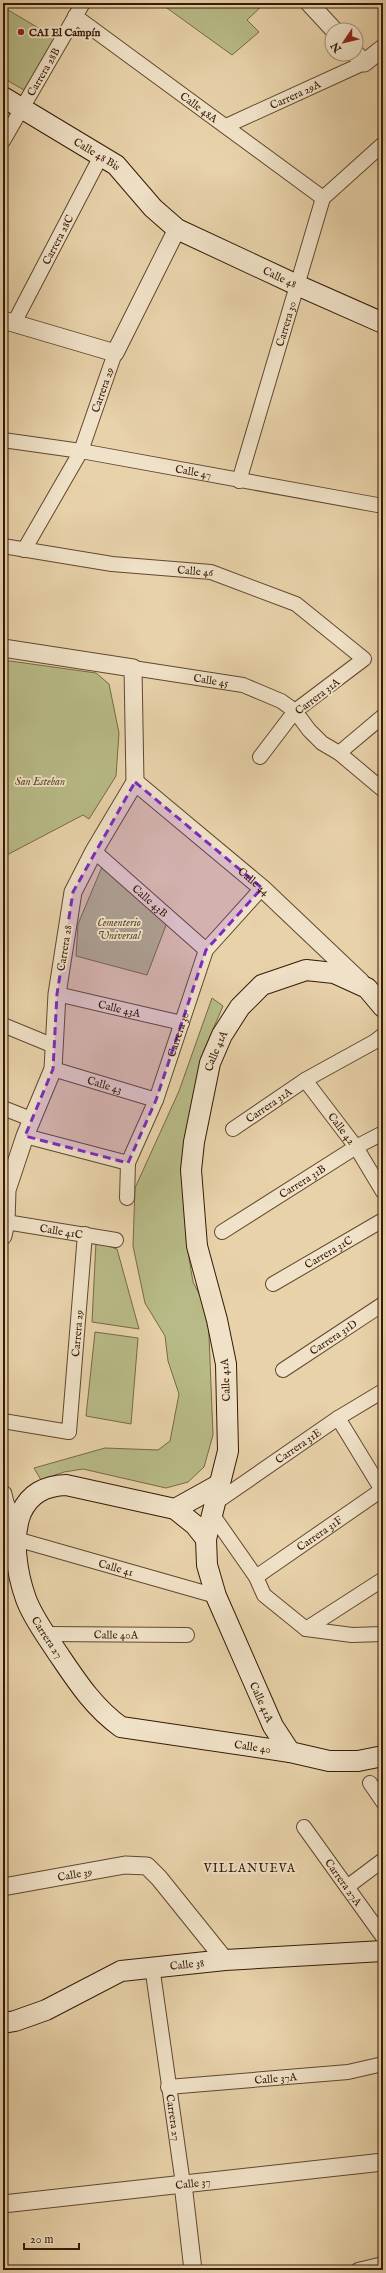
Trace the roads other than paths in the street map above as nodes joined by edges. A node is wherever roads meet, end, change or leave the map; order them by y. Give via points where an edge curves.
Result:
1 (83, 3) edge
2 (309, 3) edge
3 (75, 16) junction
4 (327, 22) edge
5 (383, 48) edge
6 (364, 57) edge
7 (354, 62) edge
8 (3, 97) edge
9 (20, 108) junction
10 (226, 126) junction
11 (3, 141) edge
12 (383, 144) edge
13 (101, 156) junction
14 (323, 198) junction
15 (177, 228) junction
16 (297, 285) junction
17 (8, 321) edge
18 (383, 323) edge
19 (115, 353) junction
20 (3, 440) edge
21 (81, 451) junction
22 (239, 481) junction
23 (383, 506) edge
24 (3, 546) edge
25 (24, 550) junction
26 (3, 648) edge
27 (364, 659) joint
28 (133, 668) junction
29 (295, 711) junction
30 (383, 716) edge
31 (339, 753) junction
32 (260, 757) dead end
33 (135, 782) junction
34 (383, 790) edge
35 (94, 851) junction
36 (262, 888) junction
37 (206, 950) junction
38 (262, 985) joint
39 (367, 988) junction
40 (57, 994) junction
41 (383, 1007) edge
42 (182, 1023) junction
43 (3, 1025) edge
44 (383, 1035) edge
45 (54, 1046) junction
46 (54, 1069) junction
47 (305, 1080) junction
48 (156, 1100) junction
49 (3, 1108) edge
50 (31, 1119) junction
51 (233, 1129) dead end
52 (383, 1132) edge
53 (25, 1136) junction
54 (356, 1147) junction
55 (128, 1163) junction
56 (5, 1189) edge
57 (383, 1192) edge
58 (127, 1198) dead end
59 (383, 1220) edge
60 (5, 1229) edge
61 (222, 1232) dead end
62 (85, 1234) junction
63 (116, 1240) dead end
64 (273, 1284) dead end
65 (383, 1304) edge
66 (283, 1370) dead end
67 (383, 1391) edge
68 (338, 1418) junction
69 (3, 1421) edge
70 (220, 1484) junction
71 (382, 1490) edge
72 (3, 1494) edge
73 (175, 1509) junction
74 (214, 1509) junction
75 (16, 1532) junction
76 (206, 1539) junction
77 (256, 1577) junction
78 (382, 1580) dead end
79 (216, 1596) junction
80 (306, 1629) junction
81 (45, 1634) junction
82 (383, 1634) edge
83 (187, 1635) dead end
84 (273, 1726) junction
85 (121, 1727) joint
86 (259, 1747) junction
87 (290, 1752) junction
88 (383, 1756) edge
89 (370, 1782) dead end
90 (383, 1802) edge
91 (304, 1827) dead end
92 (383, 1860) edge
93 (3, 1887) edge
94 (348, 1887) junction
95 (383, 1937) edge
96 (383, 1952) edge
97 (225, 1960) junction
98 (152, 1966) junction
99 (3, 2023) edge
100 (383, 2064) edge
101 (168, 2086) junction
102 (383, 2162) edge
103 (183, 2184) junction
104 (3, 2204) edge
105 (383, 2264) edge
106 (193, 2270) edge
107 (358, 2270) edge

1 - 3 street, Carrera 28B
2 - 4 street
3 - 9 street, Carrera 28B
3 - 10 street, Calle 48A
5 - 6 street
7 - 10 street, Carrera 29A
8 - 9 main road, Calle 48 Bis
9 - 11 street, Carrera 28B
9 - 13 main road, Calle 48 Bis
10 - 14 street, Calle 48A
12 - 14 street
13 - 15 main road, Calle 48 Bis via 116,166 153,208
13 - 17 street, Carrera 28C
14 - 16 street, Carrera 30
15 - 16 main road, Calle 48
15 - 19 street, Carrera 29
16 - 18 main road, Calle 48
16 - 22 street, Carrera 30
17 - 19 street
19 - 21 street, Carrera 29
20 - 21 street, Calle 47
21 - 22 street, Calle 47
21 - 25 street, Carrera 29
22 - 23 street, Calle 47
24 - 25 street, Calle 46
25 - 27 street, Calle 46 via 112,564 211,572 296,604
26 - 28 street, Calle 45
27 - 29 street, Carrera 31A
28 - 29 street, Calle 45 via 243,685 281,701
28 - 33 street
29 - 31 street, Calle 45 via 322,743
29 - 32 street, Carrera 31A
30 - 31 street
31 - 34 street, Calle 45
33 - 35 street, Carrera 28
33 - 36 street, Calle 44
35 - 37 street, Calle 43B
35 - 40 street, Carrera 28 via 73,892
36 - 37 street, Carrera 30
36 - 39 street, Calle 44
37 - 42 street, Carrera 30
38 - 39 main road, Calle 44 via 306,970 334,973
38 - 70 main road, Calle 41A via 240,1006 222,1035 210,1063 191,1170 197,1246 226,1364 228,1451
39 - 41 main road, Calle 44
40 - 42 street, Calle 43A
40 - 45 street, Carrera 28
42 - 48 street, Carrera 30
43 - 45 street
44 - 47 street
45 - 46 street, Carrera 28
46 - 48 street, Calle 43
46 - 50 street, Carrera 28
47 - 51 street, Carrera 31A
47 - 54 street, Calle 42
48 - 55 street, Carrera 30
49 - 50 street
50 - 53 street, Carrera 28
52 - 54 street, Carrera 31B
53 - 55 street
53 - 56 street, Carrera 28
54 - 57 street, Calle 42
54 - 61 street, Carrera 31B
55 - 58 street, Carrera 30
56 - 60 street, Carrera 28
59 - 64 street, Carrera 31C
60 - 62 street, Calle 41C
62 - 63 street, Calle 41C
62 - 69 street, Carrera 29 via 69,1432
65 - 66 street, Carrera 31D
67 - 68 street, Carrera 31E
68 - 71 street
68 - 74 street, Carrera 31E
70 - 73 main road
70 - 74 main road, Calle 41A
71 - 77 street, Carrera 31F
72 - 75 street
73 - 75 main road via 66,1485 52,1485 37,1491 24,1507
73 - 76 main road via 195,1525
74 - 76 main road, Calle 41A
74 - 77 street
75 - 79 street, Calle 41
75 - 81 main road, Carrera 27 via 18,1573 26,1600
76 - 79 main road, Calle 41A via 207,1565
77 - 80 street via 264,1595
78 - 80 street
79 - 84 main road, Calle 41A
80 - 82 street via 352,1635
81 - 83 street, Calle 40A
81 - 85 main road, Carrera 27 via 86,1694 105,1715
84 - 86 main road via 274,1735 270,1742
84 - 87 main road, Calle 41A
85 - 86 main road, Calle 40
86 - 87 main road, Calle 40
87 - 88 main road, Calle 40 via 329,1761 358,1761
89 - 90 street
91 - 94 street, Carrera 27A
92 - 94 street
93 - 97 street, Calle 39 via 125,1865 147,1866
94 - 95 street, Carrera 27A
96 - 97 main road, Calle 38
97 - 98 main road, Calle 38
98 - 99 main road, Calle 38 via 121,1971 46,2010
98 - 101 street, Carrera 27
100 - 101 street, Calle 37A via 348,2072
101 - 103 street, Carrera 27
102 - 103 street, Calle 37
103 - 104 street, Calle 37
103 - 106 street, Carrera 27
105 - 107 street

